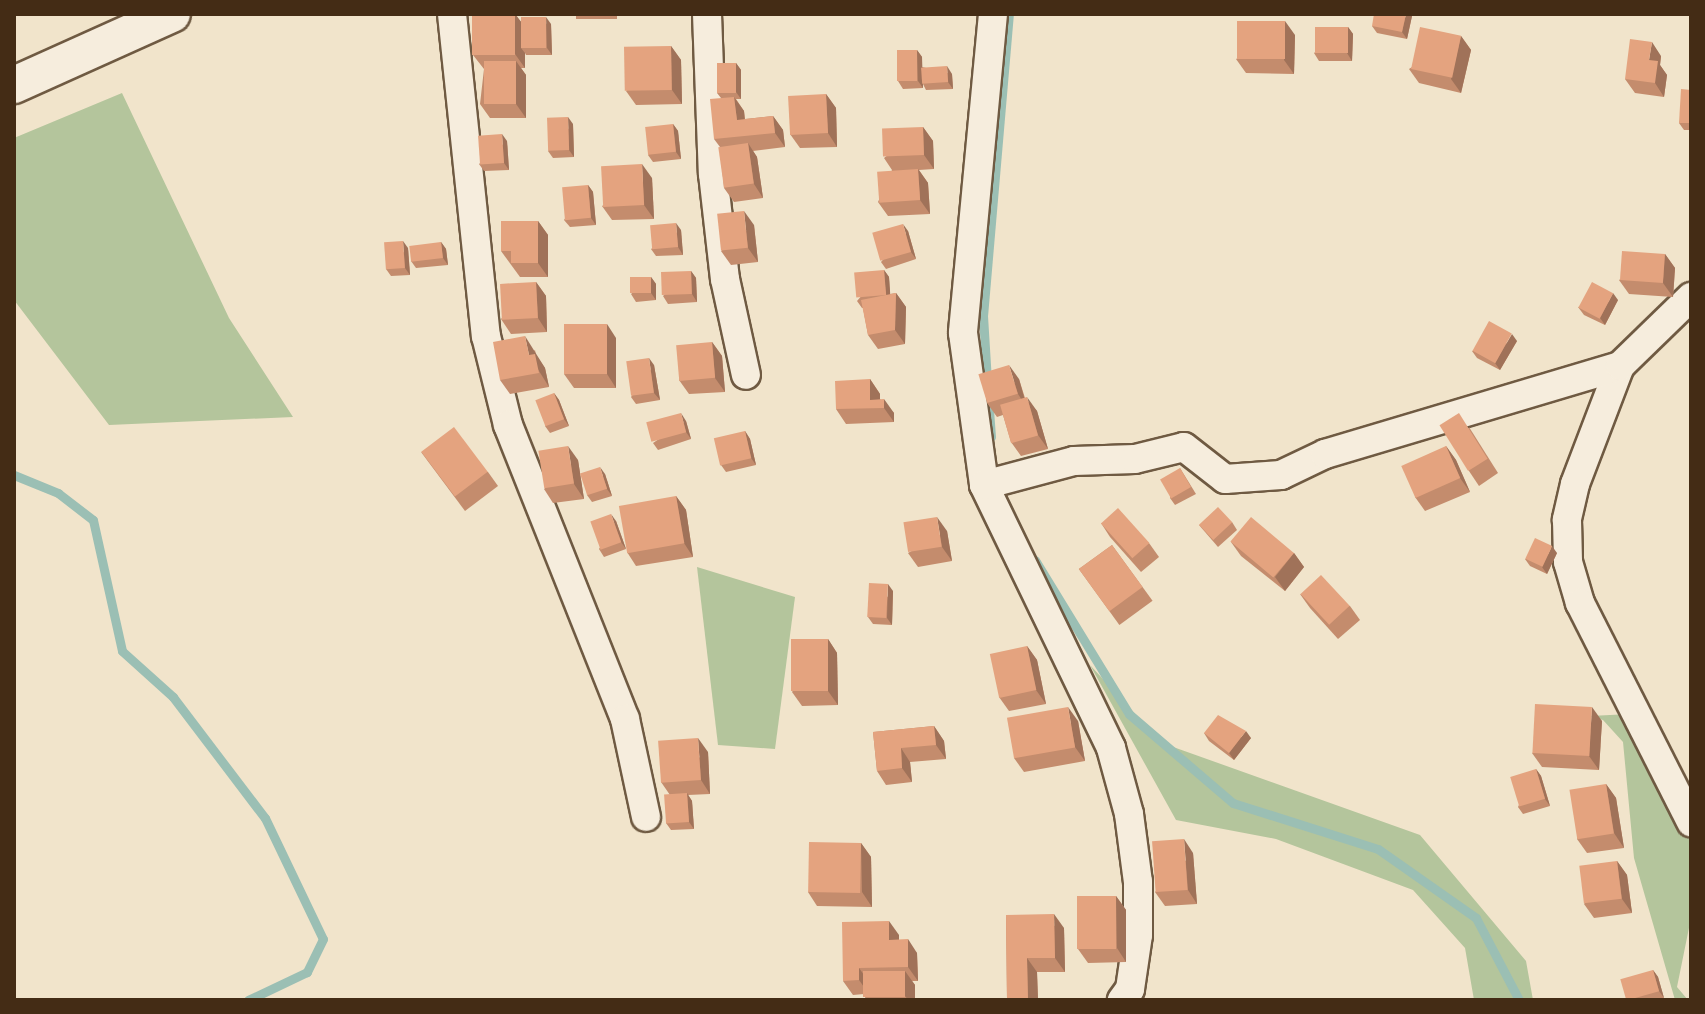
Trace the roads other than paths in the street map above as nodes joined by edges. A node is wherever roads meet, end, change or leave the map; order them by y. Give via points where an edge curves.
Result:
1 (172, 14) edge
2 (452, 14) edge
3 (707, 14) edge
4 (993, 14) edge
5 (14, 85) edge
6 (1691, 297) edge
7 (1620, 366) junction
8 (746, 375) dead end
9 (984, 485) junction
10 (646, 817) dead end
11 (1691, 822) edge
12 (1122, 1000) edge

1 - 5 street
2 - 10 street via 486,336 508,425 625,719
3 - 8 street via 713,174 725,279
4 - 9 street via 963,333
6 - 7 street
7 - 9 street via 1325,454 1281,475 1225,479 1184,447 1135,459 1074,461
7 - 11 street via 1575,484 1567,520 1568,562 1580,603
9 - 12 street via 1111,748 1129,814 1138,935 1130,989

